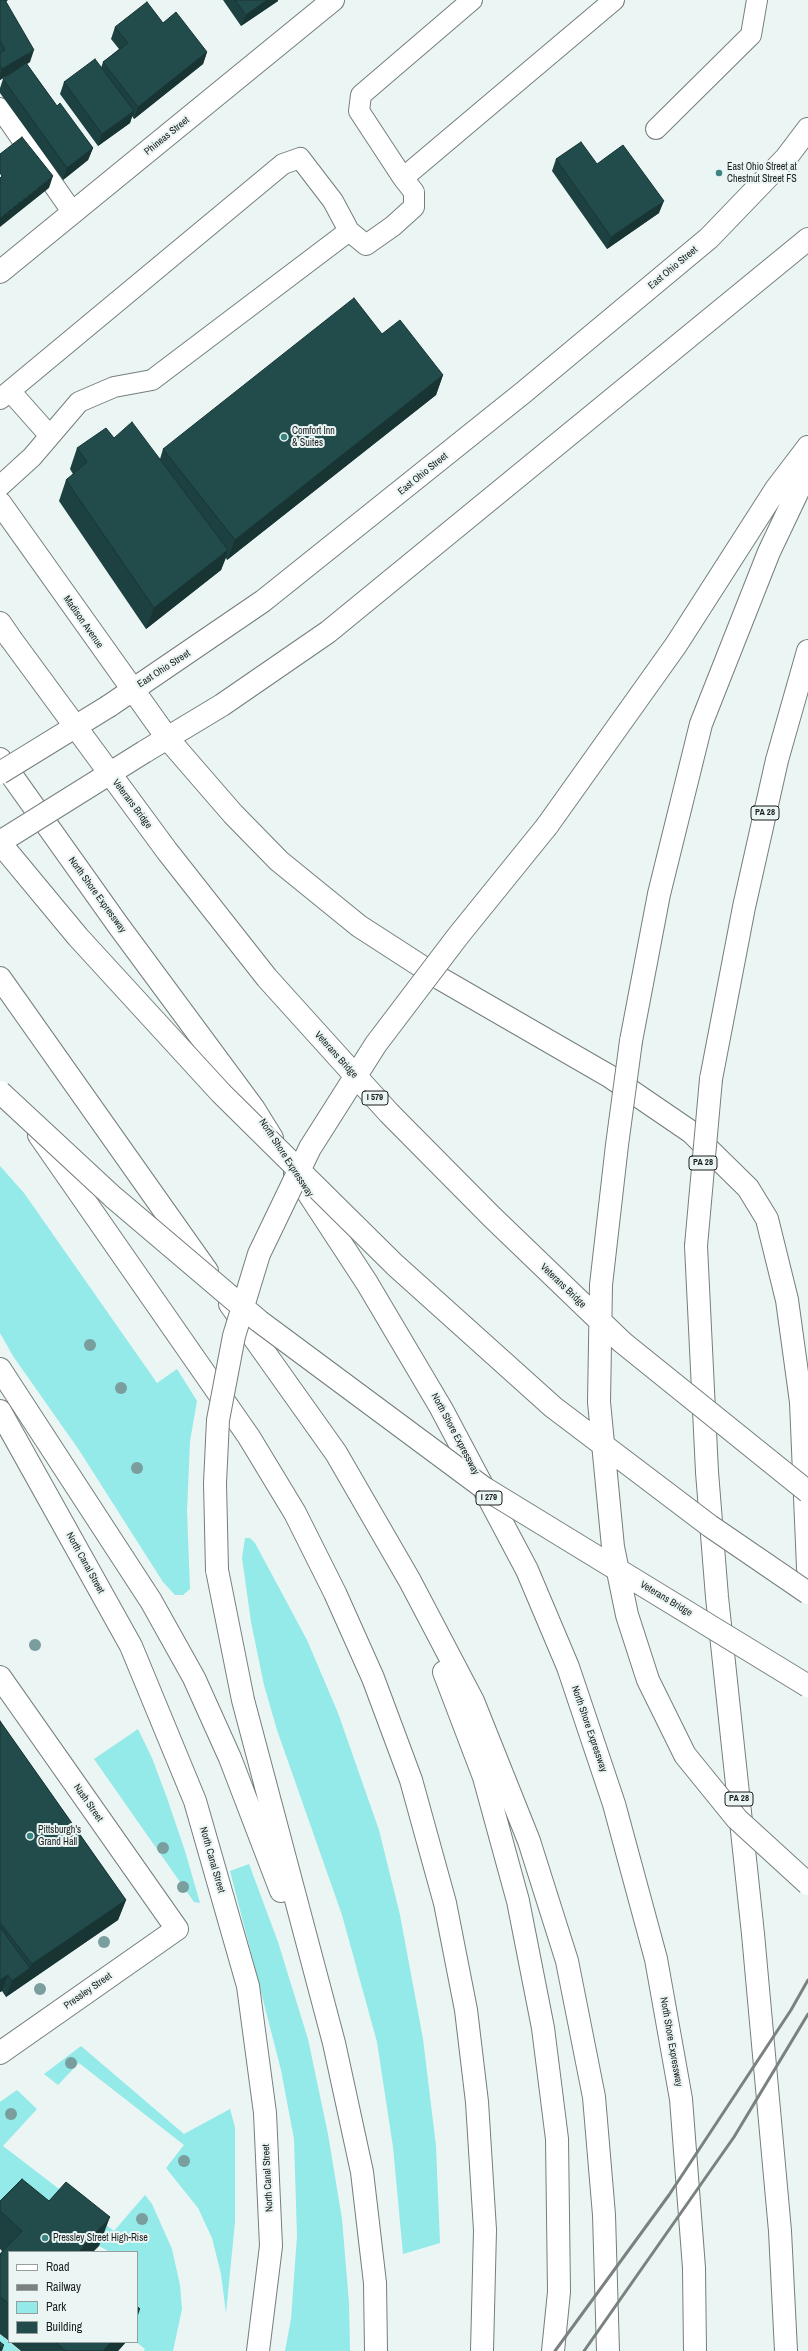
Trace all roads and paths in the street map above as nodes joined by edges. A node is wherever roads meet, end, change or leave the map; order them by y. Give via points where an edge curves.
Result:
1 (334, 0) edge
2 (472, 0) edge
3 (614, 0) edge
4 (757, 0) edge
5 (0, 108) edge
6 (656, 129) dead end
7 (808, 129) edge
8 (403, 178) junction
9 (73, 213) junction
10 (349, 232) junction
11 (808, 239) edge
12 (0, 272) edge
13 (5, 395) edge
14 (50, 436) junction
15 (808, 447) edge
16 (808, 470) edge
17 (0, 486) edge
18 (0, 503) edge
19 (0, 623) edge
20 (808, 650) edge
21 (132, 690) junction
22 (168, 739) junction
23 (0, 759) edge
24 (0, 773) edge
25 (0, 843) edge
26 (0, 978) edge
27 (0, 1078) edge
28 (0, 1092) edge
29 (808, 1359) edge
30 (0, 1369) edge
31 (800, 1402) junction
32 (0, 1411) edge
33 (808, 1492) edge
34 (808, 1568) edge
35 (410, 1581) junction
36 (808, 1593) edge
37 (0, 1677) edge
38 (808, 1686) edge
39 (808, 1884) edge
40 (176, 1929) joint
41 (334, 2042) junction
42 (0, 2053) edge
43 (258, 2351) edge
44 (376, 2351) edge
45 (482, 2351) edge
46 (553, 2351) edge
47 (608, 2351) edge
48 (695, 2351) edge
49 (786, 2351) edge

1 - 9 main road, Phineas Street
2 - 8 lane via 361,95 359,111
3 - 8 lane
4 - 6 lane via 751,35
5 - 9 lane
7 - 21 main road, East Ohio Street via 786,158 709,238 524,392 263,601
8 - 10 lane via 414,192 414,207 366,245
9 - 12 main road, Phineas Street
10 - 13 lane via 334,201 300,158 283,164
10 - 14 lane via 152,380 114,387 79,402
11 - 22 main road via 328,632
13 - 14 lane
14 - 17 lane via 32,457
15 - 41 main road, bridge via 776,489 676,645 547,826 458,936 376,1044 310,1148 259,1254 234,1336 218,1420 215,1484 217,1570 243,1700
16 - 39 main road, bridge via 769,552 701,724 659,894 631,1041 616,1145 601,1285 599,1402 613,1547 624,1600 648,1680 685,1754 737,1819
18 - 21 main road, Madison Avenue
19 - 33 main road, Veterans Bridge / I 579, bridge via 167,851 267,978 389,1113 622,1342
20 - 49 main road, PA 28, bridge via 777,760 744,907 711,1079 696,1246 707,1472 779,2215
21 - 22 main road, Madison Avenue
21 - 24 main road, East Ohio Street, bridge
22 - 25 main road, bridge
22 - 31 main road, Madison Avenue via 233,814 279,861 359,926 440,979 615,1080 692,1132 748,1188 768,1219 786,1300
23 - 48 main road, North Shore Expressway / I 279 via 254,1109 367,1283 442,1408 527,1570 568,1668 614,1804 656,1959 681,2099 694,2268
25 - 36 main road, bridge via 78,937 221,1093 395,1265 553,1407 710,1526
26 - 35 main road via 336,1453
27 - 45 main road via 249,1437 294,1513 335,1592 373,1678 411,1780 445,1903 466,2010 477,2102 485,2230
28 - 38 main road, Veterans Bridge, bridge via 113,1197 259,1321 484,1488
29 - 31 main road
30 - 41 main road via 151,1601 194,1678 230,1758 274,1871
31 - 34 main road
32 - 43 main road, North Canal Street via 131,1646 195,1801 248,1986 264,2113 271,2246
35 - 46 main road via 484,1777 518,1901 543,2028 557,2138 559,2292
35 - 47 main road via 472,1701 529,1841 567,1961 594,2097 604,2216
37 - 40 main road, Nash Street
40 - 42 main road, Pressley Street
41 - 44 main road via 362,2172 375,2283

